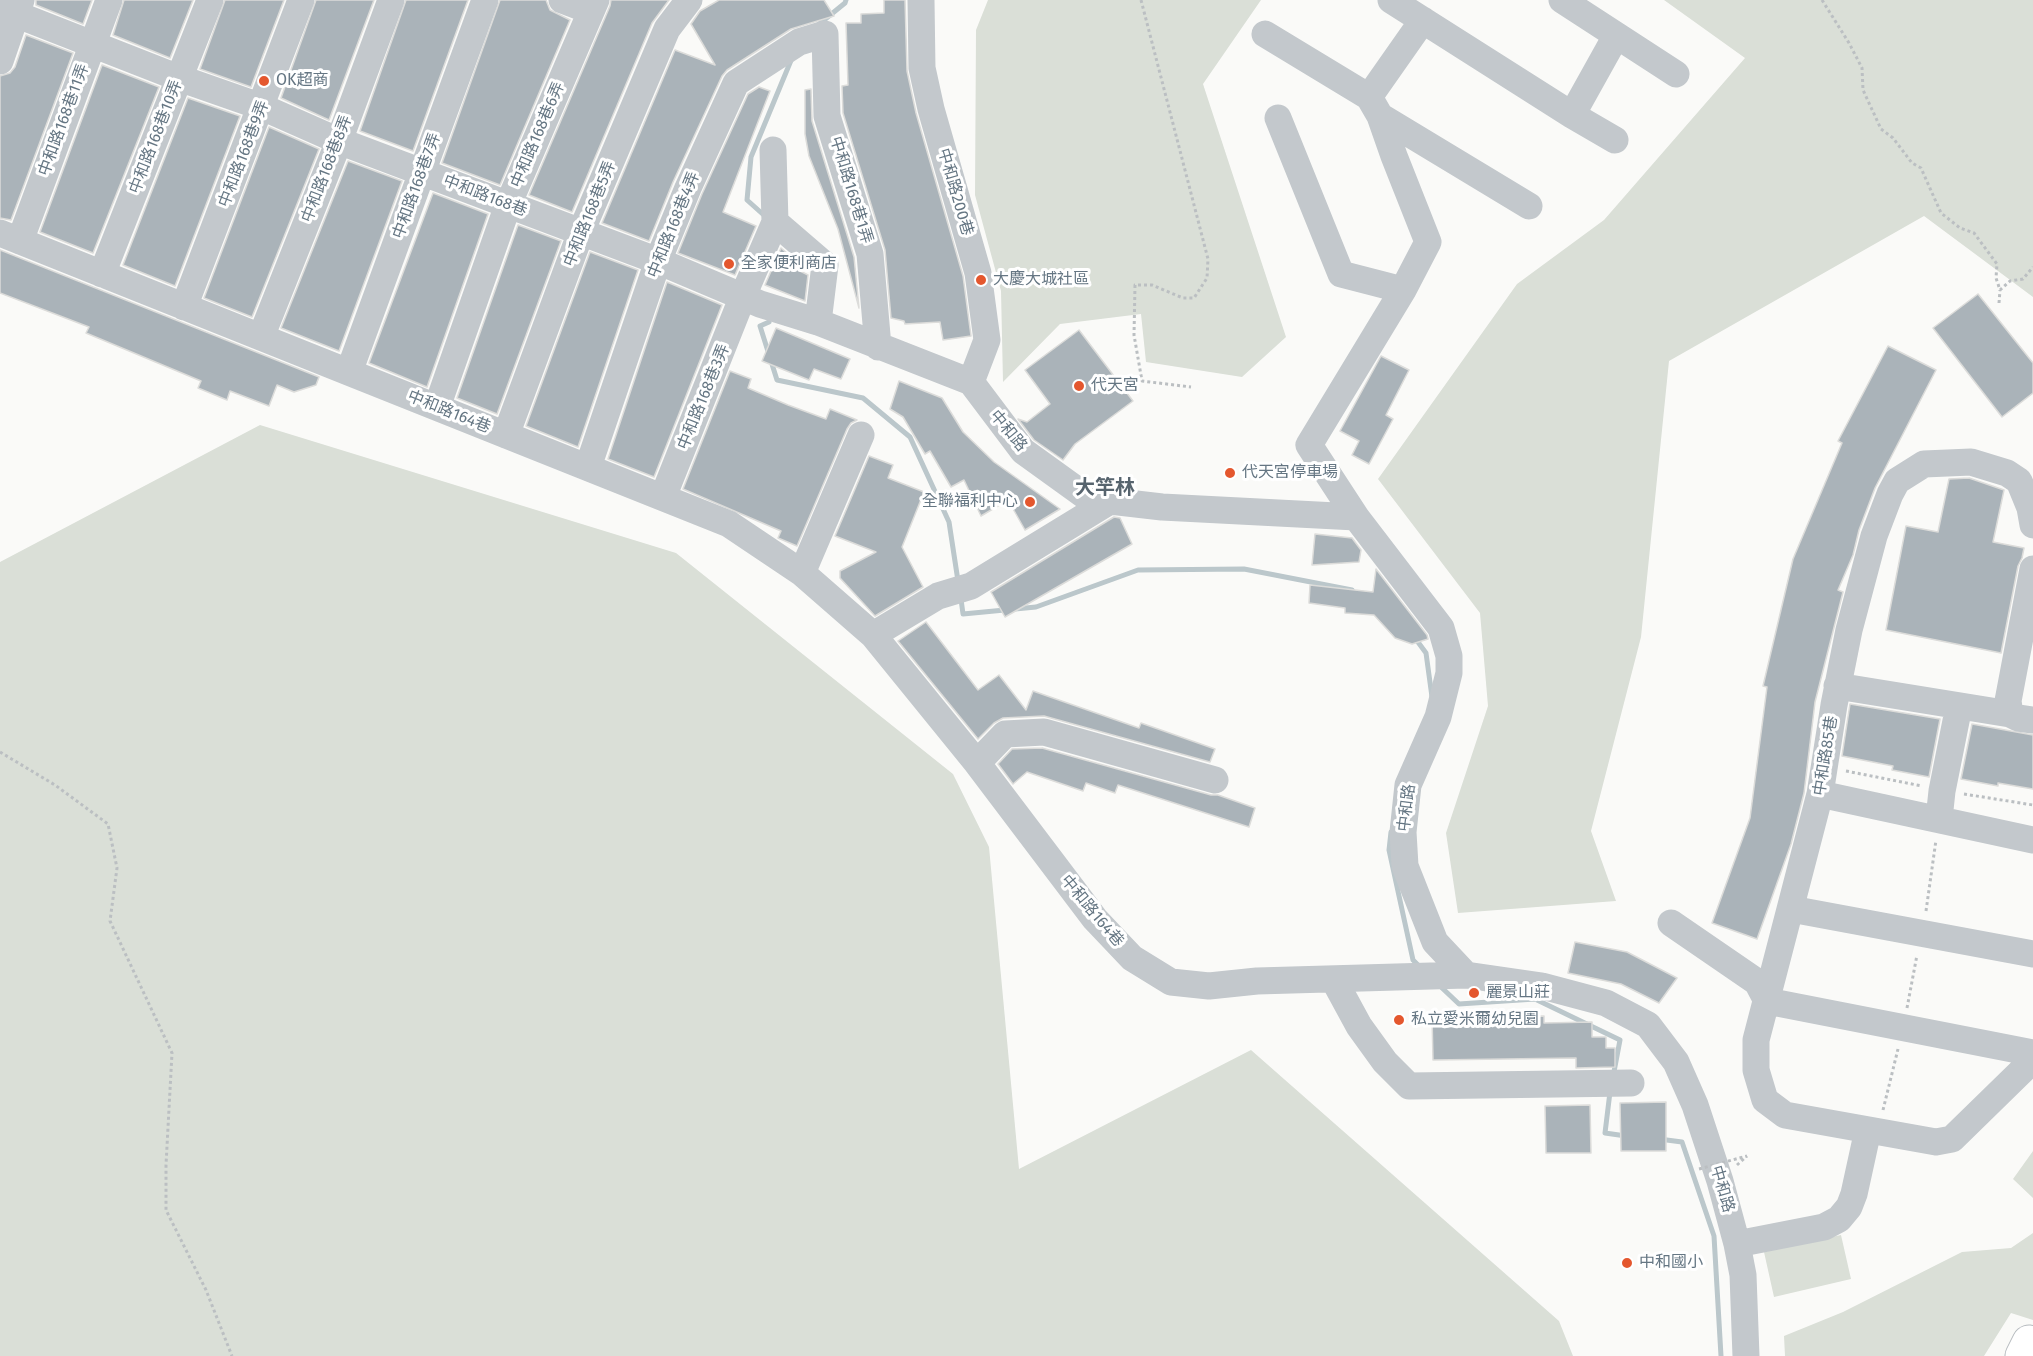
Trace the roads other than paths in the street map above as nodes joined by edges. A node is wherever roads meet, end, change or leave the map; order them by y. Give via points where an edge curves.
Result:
1 (109, 0) edge
2 (210, 0) edge
3 (301, 0) edge
4 (391, 0) edge
5 (485, 0) edge
6 (562, 0) edge
7 (689, 0) edge
8 (921, 0) edge
9 (1391, 0) edge
10 (1562, 0) edge
11 (594, 5) edge
12 (12, 7) edge
13 (1423, 20) junction
14 (825, 34) joint
15 (1265, 34) dead end
16 (1616, 36) junction
17 (92, 43) junction
18 (0, 61) edge
19 (1676, 74) dead end
20 (179, 78) junction
21 (1375, 106) junction
22 (262, 107) junction
23 (1572, 115) junction
24 (1278, 118) dead end
25 (1615, 140) dead end
26 (339, 141) junction
27 (773, 150) dead end
28 (422, 172) junction
29 (508, 205) junction
30 (1529, 206) dead end
31 (772, 229) junction
32 (581, 232) junction
33 (10, 237) edge
34 (658, 261) junction
35 (102, 274) junction
36 (1403, 290) junction
37 (743, 296) junction
38 (184, 307) junction
39 (818, 322) junction
40 (261, 337) junction
41 (878, 347) junction
42 (349, 372) junction
43 (971, 382) junction
44 (437, 407) junction
45 (506, 435) junction
46 (861, 435) dead end
47 (588, 468) junction
48 (663, 497) junction
49 (1110, 501) junction
50 (1356, 517) junction
51 (2033, 525) edge
52 (2033, 569) edge
53 (802, 573) junction
54 (873, 635) junction
55 (1838, 686) junction
56 (1959, 706) junction
57 (2022, 717) edge
58 (977, 763) junction
59 (1215, 780) dead end
60 (1820, 794) junction
61 (1939, 819) junction
62 (2033, 840) edge
63 (1791, 909) junction
64 (1671, 923) dead end
65 (2033, 954) edge
66 (1456, 976) junction
67 (1334, 980) junction
68 (1767, 1001) junction
69 (2033, 1053) edge
70 (2033, 1060) edge
71 (1618, 1083) dead end
72 (1873, 1131) junction
73 (1737, 1244) junction
74 (1746, 1356) edge

1 - 17 street, 中和路168巷11弄
2 - 20 street, 中和路168巷10弄
3 - 22 street, 中和路168巷9弄
4 - 26 street, 中和路168巷8弄
5 - 28 street, 中和路168巷7弄
6 - 11 street
7 - 32 street, 中和路168巷5弄 via 667,29
8 - 43 street, 中和路200巷 via 922,68 978,273 987,340
9 - 13 street
10 - 16 street
11 - 29 street, 中和路168巷6弄
12 - 17 street, 中和路168巷
12 - 18 street
13 - 21 street
13 - 23 street
14 - 34 street, 中和路168巷4弄 via 799,42 736,83
14 - 41 street, 中和路168巷1弄 via 827,116 870,254
15 - 21 street
16 - 19 street
16 - 23 street
17 - 20 street, 中和路168巷
17 - 33 street, 中和路168巷11弄
20 - 22 street, 中和路168巷
20 - 35 street, 中和路168巷10弄
21 - 30 street
21 - 36 street via 1428,242
22 - 26 street, 中和路168巷
22 - 38 street, 中和路168巷9弄
23 - 25 street
24 - 36 street via 1341,274
26 - 28 street, 中和路168巷
26 - 40 street, 中和路168巷8弄
27 - 31 street
28 - 29 street, 中和路168巷
28 - 42 street, 中和路168巷7弄
29 - 32 street, 中和路168巷
29 - 44 street, 中和路168巷6弄
31 - 37 street, 中和路168巷3弄
31 - 39 street via 825,265
32 - 34 street, 中和路168巷
32 - 45 street, 中和路168巷5弄
33 - 35 street, 中和路164巷
34 - 37 street, 中和路168巷
34 - 47 street, 中和路168巷4弄
35 - 38 street, 中和路164巷
36 - 50 street via 1308,445
37 - 39 street, 中和路168巷
37 - 48 street, 中和路168巷3弄
38 - 40 street, 中和路164巷
39 - 41 street, 中和路168巷
40 - 42 street, 中和路164巷
41 - 43 street, 中和路168巷
42 - 44 street, 中和路164巷
43 - 49 street, 中和路 via 1023,452 1084,495
44 - 45 street, 中和路164巷
45 - 47 street, 中和路164巷
46 - 53 street
47 - 48 street, 中和路164巷
48 - 53 street, 中和路164巷 via 729,524
49 - 50 street, 中和路
49 - 54 street via 971,586 938,596
50 - 66 street, 中和路 via 1441,628 1449,656 1449,673 1438,717 1408,785 1403,832 1406,866 1435,942
51 - 55 street, 中和路85巷 via 2031,508 2019,481 2007,473 1971,462 1924,464 1898,481 1874,536
52 - 57 street via 2008,701
53 - 54 street, 中和路164巷
54 - 58 street, 中和路164巷
55 - 56 street
55 - 60 street, 中和路85巷
56 - 57 street
56 - 61 street
58 - 59 street via 1005,734 1044,732
58 - 67 street, 中和路164巷 via 1095,919 1132,958 1171,982 1209,986
60 - 61 street
60 - 63 street, 中和路85巷
61 - 62 street
63 - 65 street
63 - 68 street, 中和路85巷
64 - 68 street via 1757,982
66 - 67 street, 中和路164巷
66 - 73 street, 中和路 via 1542,986 1606,1003 1648,1025 1676,1062 1695,1105
67 - 71 street via 1384,1062 1409,1086
68 - 69 street
68 - 72 street, 中和路85巷 via 1756,1040 1756,1070 1765,1100 1785,1115
70 - 72 street, 中和路85巷 via 1952,1139 1936,1142
72 - 73 street via 1849,1207 1839,1219 1824,1227
73 - 74 street, 中和路 via 1743,1275

